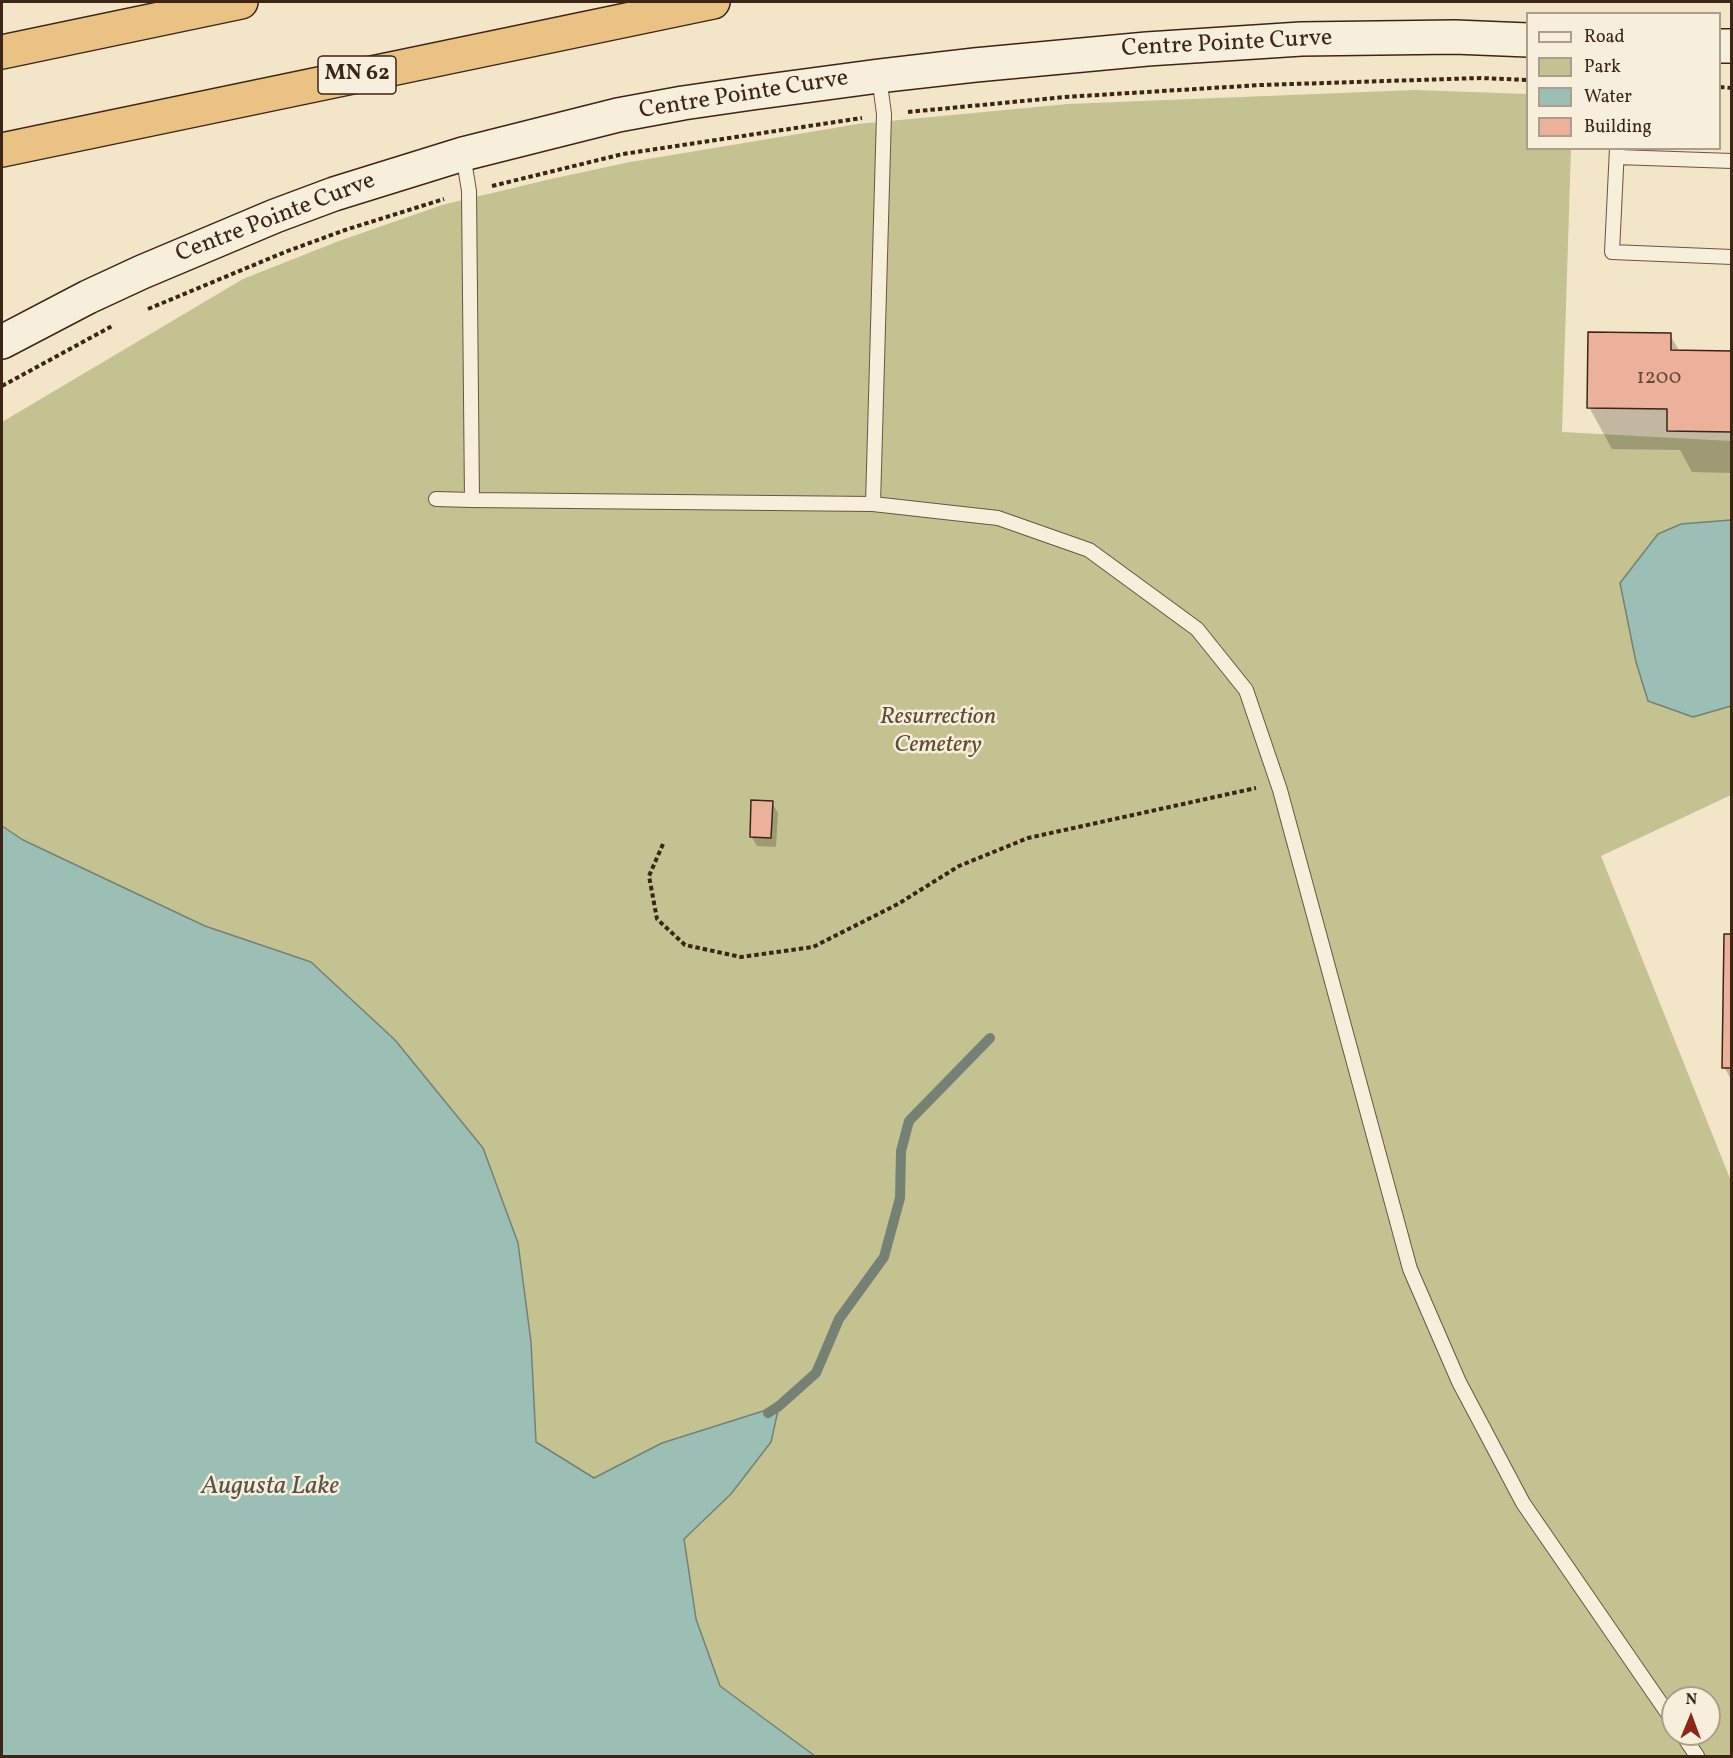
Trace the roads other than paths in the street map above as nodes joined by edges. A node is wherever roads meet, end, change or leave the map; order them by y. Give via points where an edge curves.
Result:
1 (241, 2) edge
2 (713, 2) edge
3 (1526, 40) edge
4 (2, 52) edge
5 (879, 76) junction
6 (2, 150) edge
7 (1617, 153) edge
8 (463, 154) junction
9 (1731, 161) edge
10 (1731, 258) edge
11 (2, 342) edge
12 (436, 499) dead end
13 (472, 500) junction
14 (873, 504) junction
15 (1661, 1704) edge

1 - 4 highway
2 - 6 highway, MN 62
3 - 5 street, Centre Pointe Curve via 1455,36 1301,39 1088,54
5 - 8 street, Centre Pointe Curve via 618,115
5 - 14 lane via 884,114
7 - 9 lane
7 - 10 lane via 1612,252
8 - 11 street, Centre Pointe Curve via 334,194 216,240 88,297
8 - 13 lane via 469,191
12 - 13 lane
13 - 14 lane
14 - 15 lane via 998,519 1089,550 1197,629 1246,690 1278,783 1410,1269 1459,1382 1522,1503

